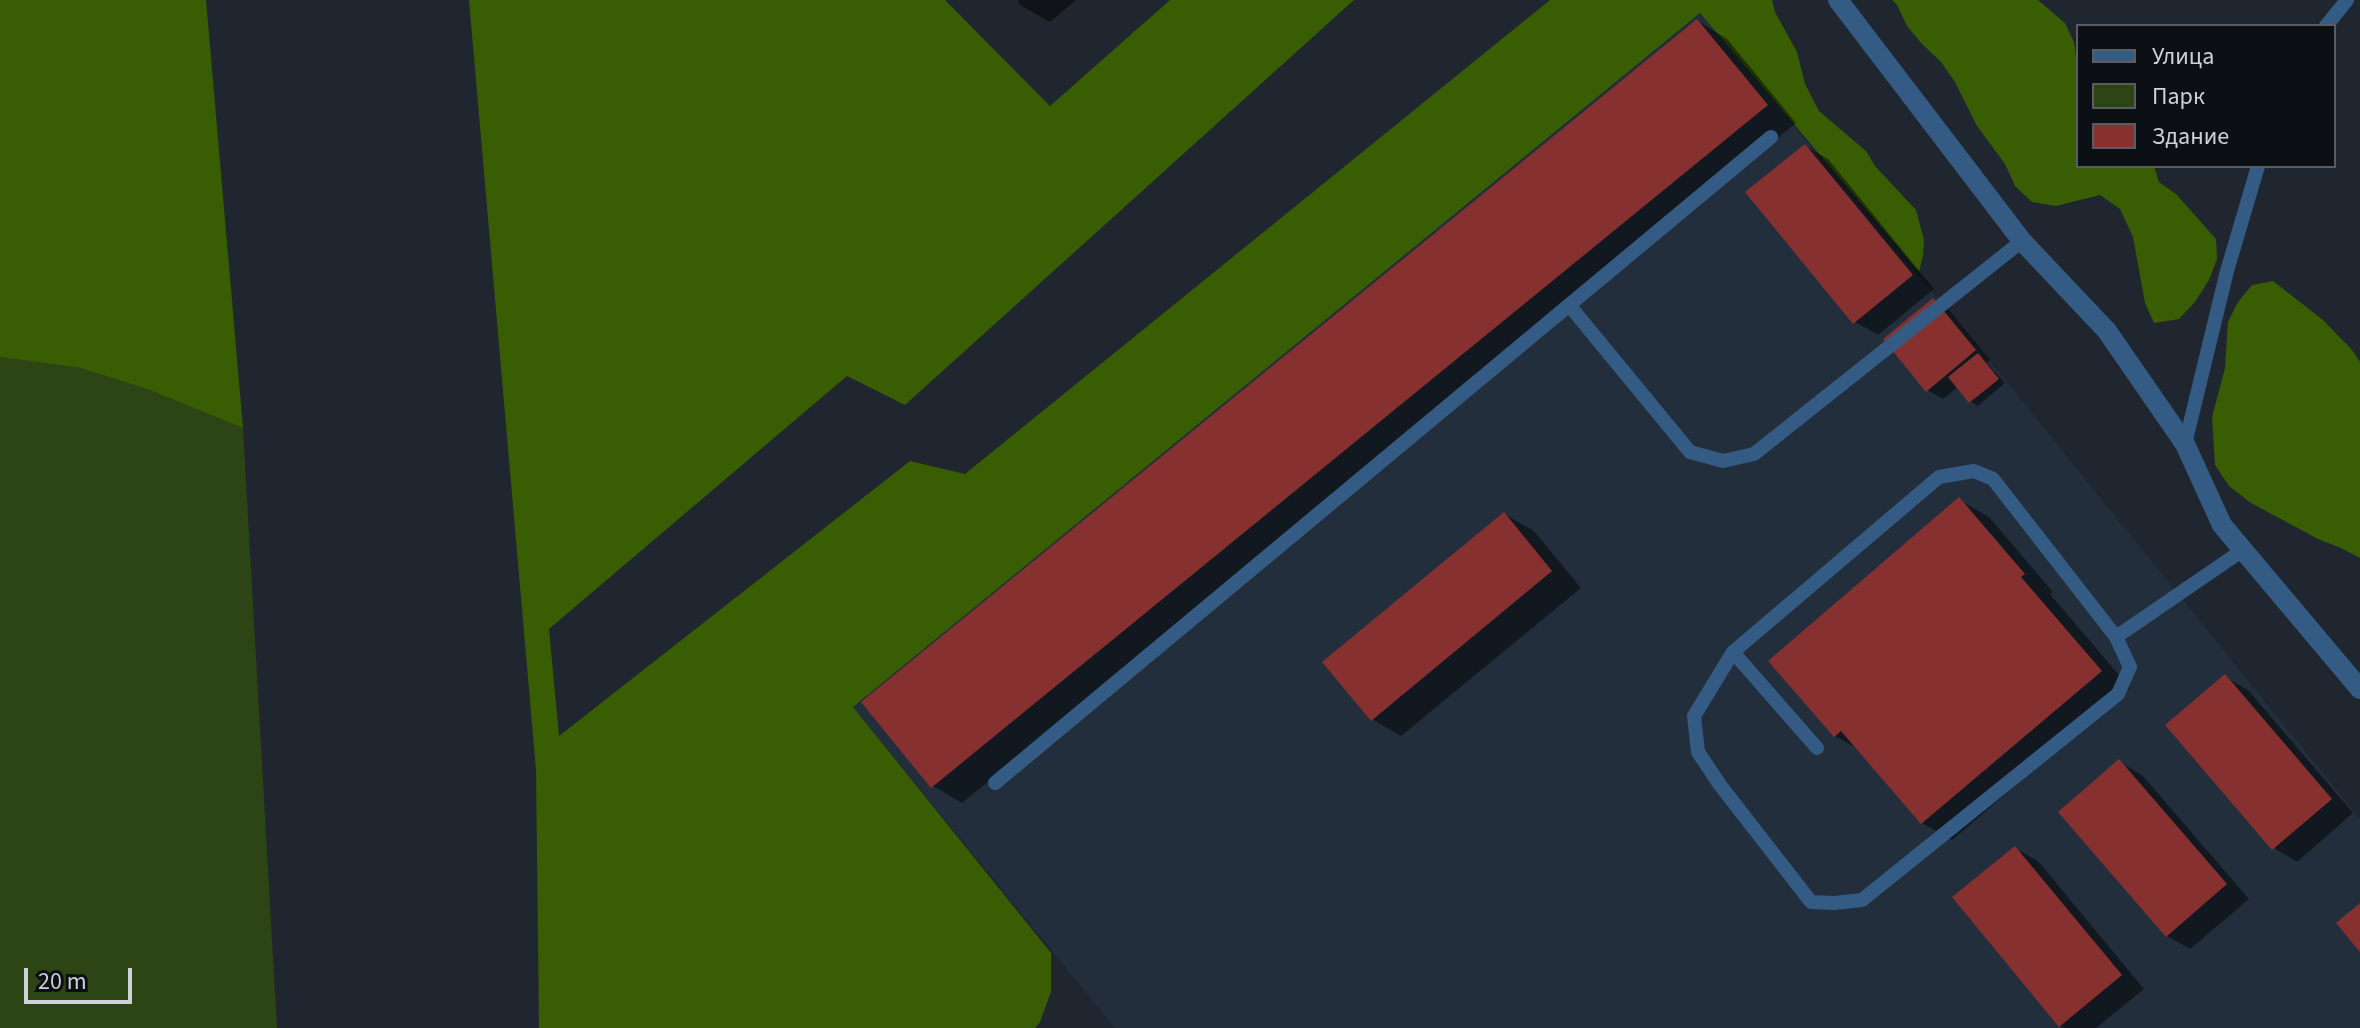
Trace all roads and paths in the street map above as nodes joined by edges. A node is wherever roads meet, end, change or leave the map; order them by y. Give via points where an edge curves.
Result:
1 (1838, 0) edge
2 (2347, 0) edge
3 (2328, 24) edge
4 (1771, 137) dead end
5 (2257, 168) edge
6 (2022, 241) junction
7 (1569, 305) junction
8 (2185, 444) junction
9 (2243, 550) junction
10 (2116, 637) junction
11 (1733, 652) junction
12 (2360, 689) edge
13 (1817, 748) dead end
14 (995, 783) dead end

1 - 6 street
2 - 3 lane
4 - 7 lane
5 - 8 lane
6 - 7 lane via 1754,454 1723,461 1690,452
6 - 8 street via 2107,331
7 - 14 lane
8 - 9 street via 2222,525
9 - 10 lane
9 - 12 street
10 - 11 lane via 1993,479 1974,471 1939,477
10 - 11 lane via 2130,667 2118,694 1862,900 1834,903 1811,902 1698,752 1694,716
11 - 13 lane

